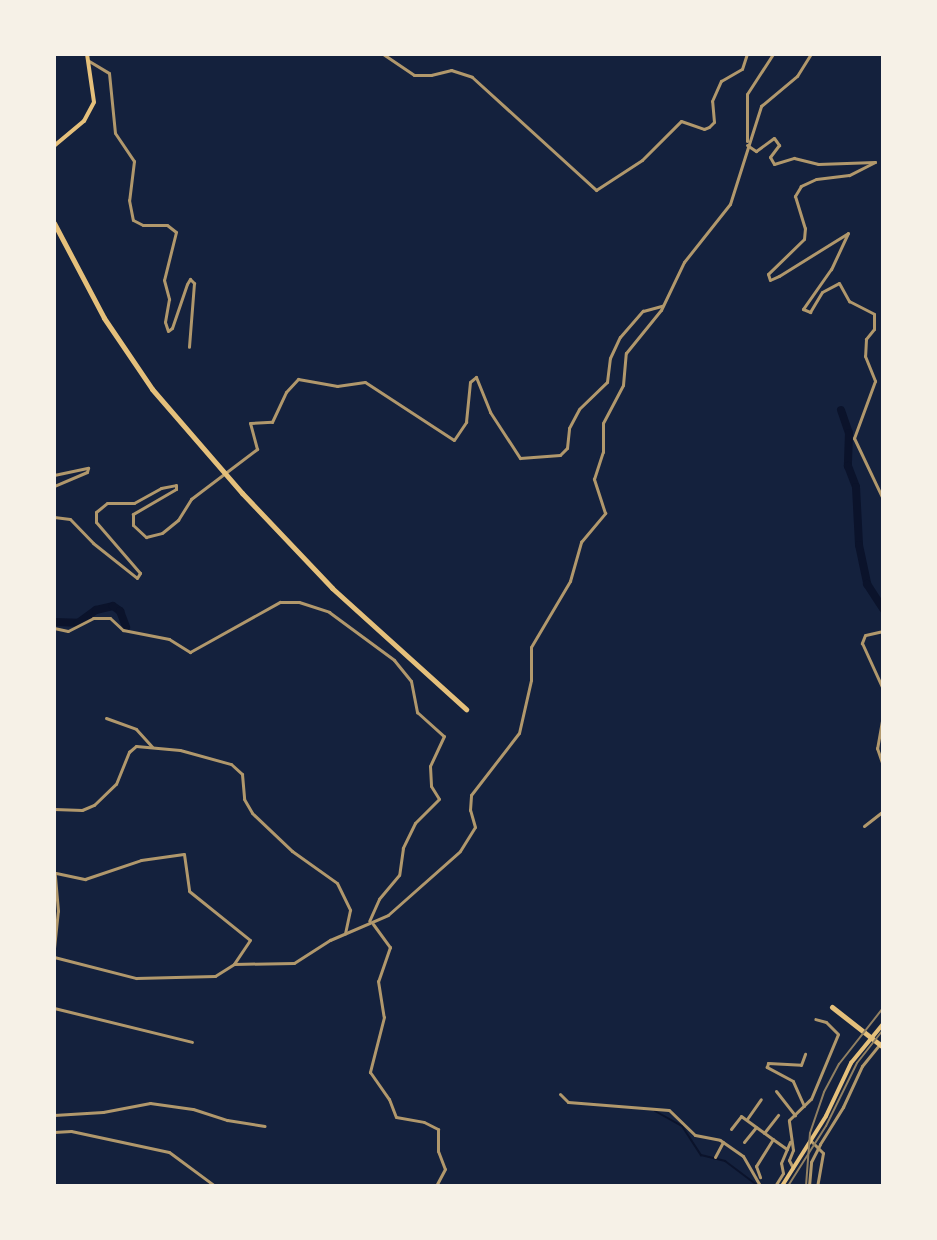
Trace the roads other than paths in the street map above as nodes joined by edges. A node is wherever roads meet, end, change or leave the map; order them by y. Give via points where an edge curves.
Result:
1 (87, 54) edge
2 (383, 54) edge
3 (747, 54) edge
4 (773, 54) edge
5 (811, 54) edge
6 (89, 61) junction
7 (747, 145) junction
8 (54, 146) edge
9 (54, 223) edge
10 (662, 306) junction
11 (189, 347) dead end
12 (54, 475) edge
13 (54, 486) edge
14 (883, 499) edge
15 (54, 517) edge
16 (54, 628) edge
17 (883, 631) edge
18 (883, 689) edge
19 (466, 709) dead end
20 (883, 715) edge
21 (106, 718) dead end
22 (152, 747) junction
23 (883, 765) edge
24 (54, 809) edge
25 (883, 811) edge
26 (864, 826) dead end
27 (55, 873) edge
28 (371, 923) junction
29 (345, 933) junction
30 (54, 948) edge
31 (54, 957) edge
32 (234, 964) junction
33 (832, 1007) dead end
34 (54, 1008) edge
35 (815, 1019) dead end
36 (883, 1024) edge
37 (883, 1040) edge
38 (192, 1042) dead end
39 (883, 1047) edge
40 (805, 1054) dead end
41 (776, 1091) dead end
42 (560, 1094) dead end
43 (761, 1099) dead end
44 (804, 1106) junction
45 (54, 1115) edge
46 (778, 1115) dead end
47 (795, 1115) junction
48 (746, 1120) junction
49 (265, 1126) dead end
50 (756, 1127) junction
51 (731, 1129) dead end
52 (54, 1132) edge
53 (764, 1133) junction
54 (773, 1139) junction
55 (811, 1141) junction
56 (723, 1142) junction
57 (744, 1142) dead end
58 (790, 1142) junction
59 (787, 1149) junction
60 (715, 1157) dead end
61 (793, 1168) junction
62 (760, 1183) edge
63 (215, 1186) edge
64 (436, 1186) edge
65 (775, 1186) edge
66 (782, 1186) edge
67 (809, 1186) edge
68 (817, 1186) edge

1 - 6 main road
2 - 3 street via 414,75 457,70 472,77 596,190 642,160 681,121 709,127 721,81 742,69
4 - 7 street via 747,94
5 - 7 street via 797,76 761,106
6 - 8 main road via 94,102 84,121
6 - 11 street via 109,73 115,133 134,161 129,200 133,220 167,225 176,232 164,280 168,331 187,284 190,279 194,283
7 - 10 street via 730,204 684,262
7 - 14 street via 756,151 774,138 779,145 770,157 774,164 794,158 818,164 875,162 849,175 801,186 795,196 804,239 768,278 848,233 803,309 810,312 822,292 839,283 849,301 874,314 865,356 875,381 854,438
9 - 19 highway via 104,318 152,389 295,550
10 - 15 street via 643,311 620,337 607,382 579,409 560,455 520,458 490,412 476,377 470,382 466,422 454,440 365,382 337,386 298,379 272,422 250,423 257,449 191,499 178,520 155,537 139,532 133,514 176,485 134,503 107,503 96,512 96,522 140,573 137,578 70,519
10 - 28 street via 626,353 623,385 603,423 603,452 594,479 605,513 581,542 570,581 531,647 531,680 519,733 471,795 475,827 450,861 388,915
12 - 13 street via 88,468
16 - 28 street via 68,631 93,618 110,618 123,630 169,639 190,652 280,602 299,602 329,612 394,660 411,681 417,712 444,736 430,766 431,786 439,799 415,823 403,848 399,875 379,899
17 - 18 street via 865,635 862,643
20 - 23 street via 877,748
21 - 22 street via 136,729
22 - 24 street via 131,749 116,784 94,805
22 - 29 street via 238,768 252,813 337,883 350,910
25 - 26 street
27 - 30 street
27 - 32 street via 85,879 141,860 184,854 189,891 250,940
28 - 29 street
28 - 64 street via 390,947 378,981 384,1017 370,1072 396,1117 438,1129 445,1169
29 - 32 street via 294,963
31 - 32 street via 136,978 215,976
33 - 39 highway
34 - 38 street
35 - 44 street via 838,1034
36 - 55 main road via 851,1063
37 - 67 street via 862,1066 816,1151
40 - 44 street via 801,1065 767,1067 793,1081
41 - 47 street
42 - 56 street via 568,1102 665,1109 695,1135
43 - 48 street
44 - 47 street
45 - 49 street via 150,1103
46 - 53 street
47 - 58 street via 788,1124
48 - 50 street
48 - 51 street via 741,1116
50 - 53 street
50 - 57 street
52 - 63 street via 169,1152
53 - 54 street
54 - 59 street
54 - 62 street via 756,1166
55 - 61 main road
55 - 68 street via 823,1153
56 - 60 street
56 - 62 street via 748,1160
58 - 59 street
58 - 61 street
59 - 65 street
61 - 66 main road

